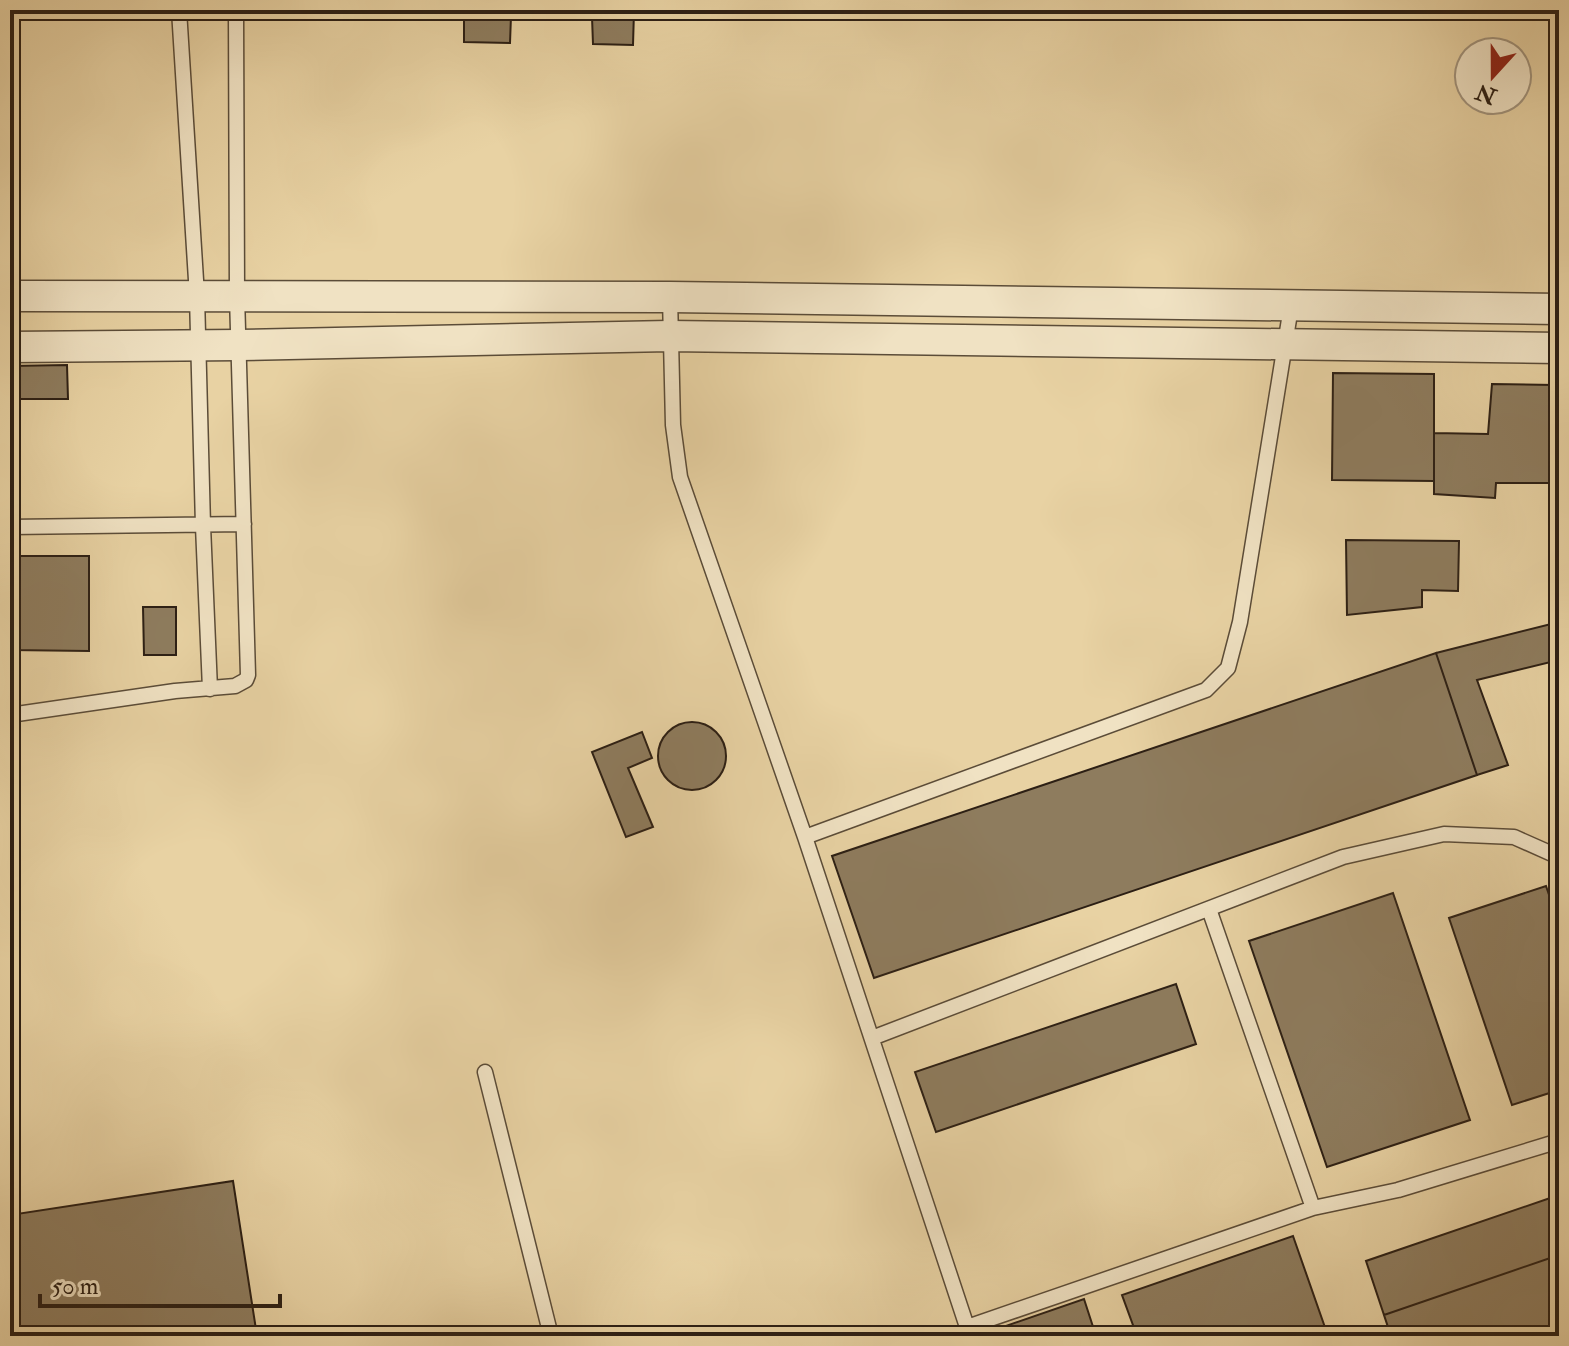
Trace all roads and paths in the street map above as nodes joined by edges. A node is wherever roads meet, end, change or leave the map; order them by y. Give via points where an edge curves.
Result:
1 (179, 10) edge
2 (236, 10) edge
3 (10, 296) edge
4 (197, 296) junction
5 (237, 296) junction
6 (670, 297) junction
7 (1291, 307) junction
8 (1559, 309) edge
9 (669, 336) junction
10 (198, 345) junction
11 (239, 345) junction
12 (1284, 345) junction
13 (10, 347) edge
14 (1559, 348) edge
15 (244, 524) junction
16 (203, 526) junction
17 (10, 527) edge
18 (210, 689) junction
19 (10, 715) edge
20 (805, 837) junction
21 (1559, 857) edge
22 (1209, 909) junction
23 (872, 1038) junction
24 (485, 1072) dead end
25 (1559, 1141) edge
26 (1313, 1208) junction
27 (969, 1332) edge
28 (551, 1336) edge

1 - 4 lane
2 - 5 lane
3 - 4 street
4 - 5 street
4 - 10 lane
5 - 6 street
5 - 11 lane
6 - 7 street
6 - 9 lane
7 - 8 street
7 - 12 lane
9 - 11 street
9 - 12 street
9 - 20 lane via 680,477
10 - 11 street
10 - 13 street
10 - 16 lane
11 - 15 lane
12 - 14 street
12 - 20 lane via 1228,668 1206,690
15 - 16 lane
15 - 18 lane via 248,675 235,686
16 - 17 lane
16 - 18 lane
18 - 19 lane
20 - 23 lane
21 - 22 lane via 1514,837 1444,834 1343,857
22 - 23 lane
22 - 26 lane
23 - 27 lane
24 - 28 lane
25 - 26 lane via 1398,1190
26 - 27 lane

